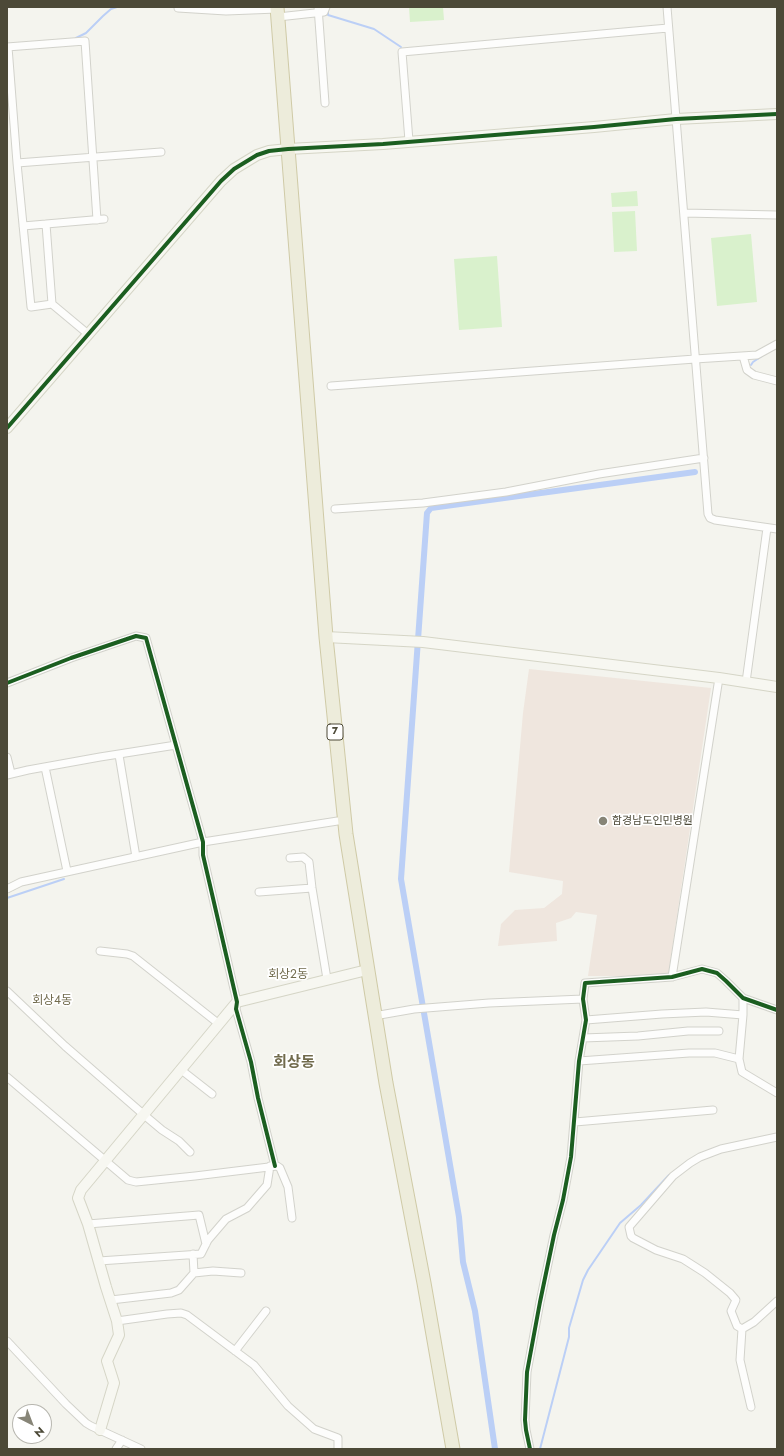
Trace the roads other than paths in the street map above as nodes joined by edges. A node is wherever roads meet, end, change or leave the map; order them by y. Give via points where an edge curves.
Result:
1 (326, 7) edge
2 (667, 7) edge
3 (178, 8) dead end
4 (318, 10) edge
5 (277, 11) edge
6 (668, 28) junction
7 (8, 47) edge
8 (325, 103) dead end
9 (777, 114) edge
10 (676, 119) junction
11 (409, 141) junction
12 (288, 149) junction
13 (160, 152) dead end
14 (93, 157) junction
15 (17, 163) junction
16 (684, 213) junction
17 (777, 215) edge
18 (46, 224) junction
19 (22, 226) junction
20 (52, 304) junction
21 (88, 334) junction
22 (777, 344) edge
23 (743, 356) junction
24 (695, 359) junction
25 (777, 381) edge
26 (332, 386) dead end
27 (7, 428) edge
28 (704, 458) junction
29 (335, 508) dead end
30 (767, 528) junction
31 (777, 529) edge
32 (326, 637) junction
33 (719, 678) junction
34 (746, 682) junction
35 (7, 683) edge
36 (777, 687) edge
37 (176, 745) junction
38 (119, 755) junction
39 (7, 757) edge
40 (45, 767) junction
41 (9, 774) edge
42 (344, 820) junction
43 (203, 842) junction
44 (136, 857) junction
45 (290, 858) dead end
46 (67, 871) junction
47 (312, 888) junction
48 (7, 889) edge
49 (259, 892) dead end
50 (100, 951) dead end
51 (367, 970) junction
52 (672, 978) junction
53 (327, 979) junction
54 (7, 990) edge
55 (742, 998) junction
56 (583, 999) junction
57 (237, 1002) junction
58 (777, 1010) edge
59 (743, 1015) junction
60 (374, 1016) junction
61 (586, 1020) junction
62 (219, 1024) junction
63 (719, 1031) dead end
64 (583, 1038) junction
65 (739, 1059) junction
66 (579, 1061) junction
67 (180, 1069) junction
68 (7, 1077) edge
69 (777, 1093) edge
70 (212, 1094) dead end
71 (713, 1110) dead end
72 (143, 1114) junction
73 (575, 1122) junction
74 (777, 1137) edge
75 (190, 1152) dead end
76 (105, 1161) junction
77 (272, 1166) junction
78 (292, 1218) dead end
79 (88, 1224) junction
80 (206, 1244) junction
81 (193, 1254) junction
82 (99, 1261) junction
83 (194, 1273) junction
84 (241, 1273) dead end
85 (111, 1300) junction
86 (777, 1301) edge
87 (266, 1311) dead end
88 (117, 1321) junction
89 (742, 1329) junction
90 (7, 1341) edge
91 (235, 1351) junction
92 (751, 1407) dead end
93 (100, 1430) junction
94 (122, 1440) junction
95 (116, 1449) edge
96 (141, 1449) edge
97 (338, 1449) edge
98 (453, 1449) edge
99 (530, 1449) edge

1 - 4 street via 324,12
2 - 6 street
3 - 5 street via 226,12
4 - 5 street
4 - 8 street
5 - 12 highway, 7
6 - 10 street
6 - 11 street via 402,52
7 - 14 street via 85,42
7 - 15 street
9 - 10 street
10 - 11 street
10 - 16 street
11 - 12 street
12 - 21 street via 256,155 227,175
12 - 32 highway, 7
13 - 14 street
14 - 15 street
14 - 18 street via 101,219
15 - 19 street
16 - 17 street
16 - 24 street
18 - 19 street
18 - 20 street
19 - 20 street via 30,306
20 - 21 street
21 - 27 street
22 - 23 street via 757,356
23 - 24 street
23 - 25 street via 747,370 754,375
24 - 26 street
24 - 28 street
28 - 29 street via 506,492 431,502
28 - 30 street via 707,510 710,518
30 - 31 street
30 - 34 street
32 - 33 street via 424,642
32 - 42 highway, 7
33 - 34 street
33 - 52 street
34 - 36 street
35 - 37 street via 136,636 143,636 147,641
37 - 38 street
37 - 43 street
38 - 40 street
38 - 44 street
39 - 41 street
40 - 41 street
40 - 46 street
42 - 43 street
42 - 51 highway, 7
43 - 44 street
43 - 57 street via 203,855
44 - 46 street
45 - 47 street via 303,856 310,862
46 - 48 street via 21,882
47 - 49 street
47 - 53 street
50 - 62 street via 133,956
51 - 53 street
51 - 60 highway, 7
52 - 55 street via 702,969 717,973
52 - 56 street via 585,983
53 - 57 street
54 - 72 street via 65,1046
55 - 58 street
55 - 59 street
56 - 60 street via 414,1009
56 - 61 street
57 - 62 street
57 - 77 street via 236,1010 251,1062
59 - 61 street via 706,1012
59 - 65 street
60 - 98 highway, 7
61 - 64 street
62 - 67 street
63 - 64 street
64 - 66 street
65 - 66 street via 715,1053 689,1053
65 - 69 street via 742,1072
66 - 73 street
67 - 70 street
67 - 72 street
68 - 76 street
71 - 73 street
72 - 75 street
72 - 76 street
73 - 99 street via 563,1200 527,1372 525,1420
74 - 89 street via 721,1150 690,1162 669,1180 629,1227 633,1238 656,1250 683,1259 730,1293 736,1300 731,1311 737,1326
76 - 77 street via 128,1180 136,1182
76 - 79 street via 81,1190 78,1198
77 - 78 street via 280,1168 288,1187
77 - 80 street via 267,1185 247,1208 226,1219
79 - 80 street via 199,1215
79 - 82 street
80 - 81 street via 201,1254
81 - 82 street
81 - 83 street
82 - 85 street
83 - 84 street
83 - 85 street via 179,1290 171,1293
85 - 88 street
86 - 89 street via 754,1322
87 - 91 street
88 - 91 street via 181,1312
88 - 93 street via 119,1335 107,1361 114,1383
89 - 92 street via 740,1360
90 - 93 street via 66,1404 86,1423
91 - 97 street via 254,1365 288,1406 314,1429 338,1438
93 - 94 street
94 - 95 street
94 - 96 street

